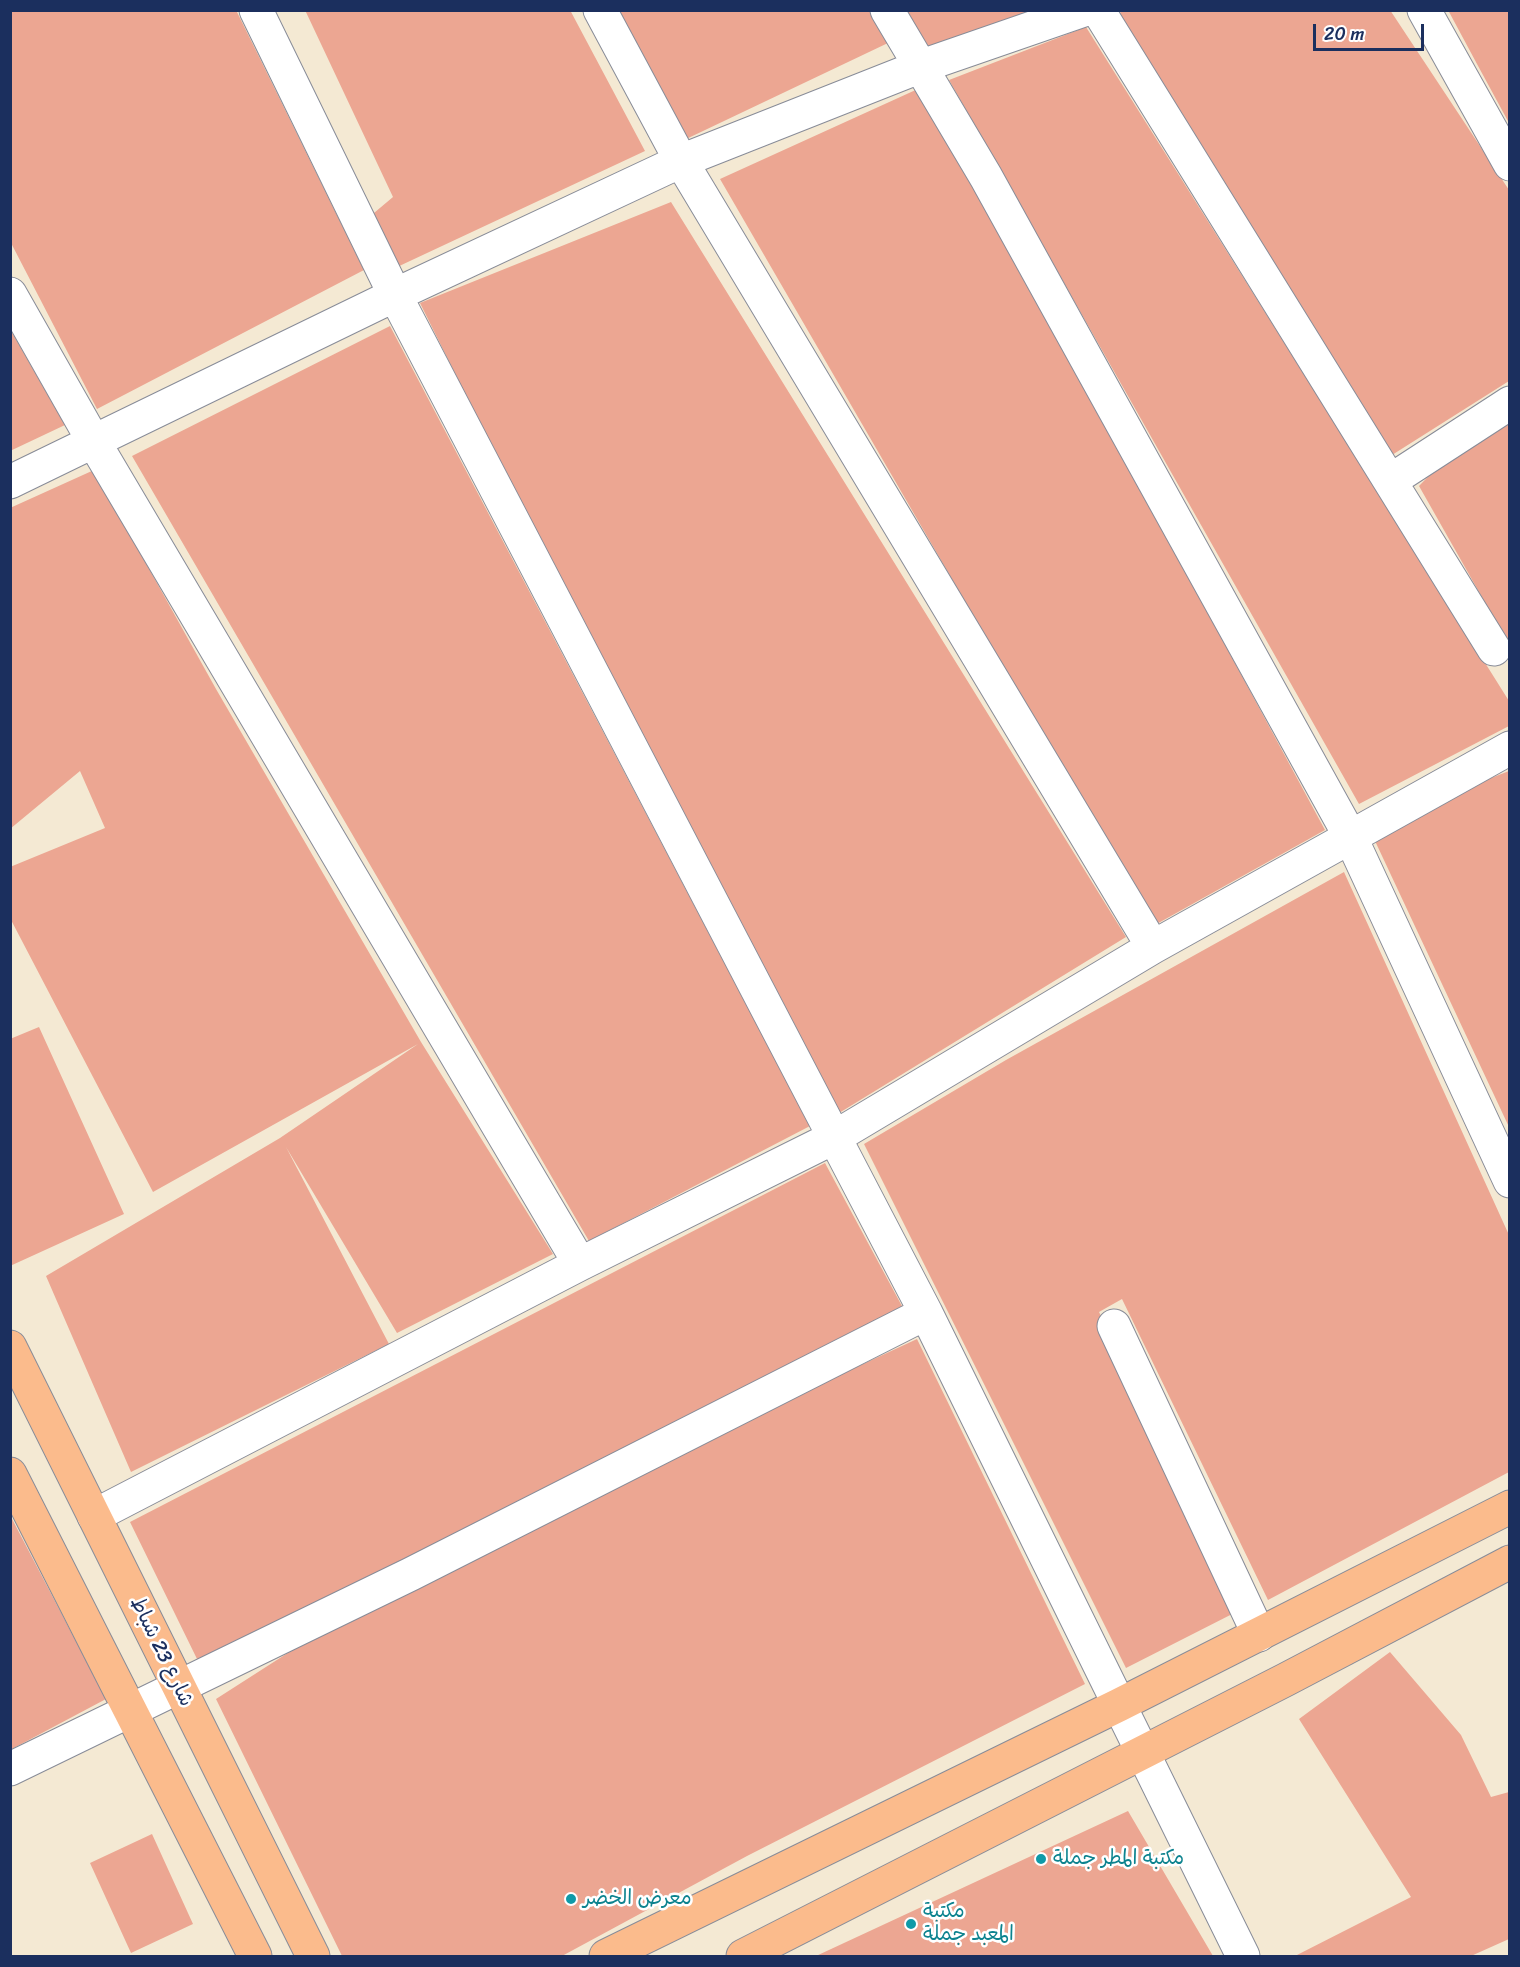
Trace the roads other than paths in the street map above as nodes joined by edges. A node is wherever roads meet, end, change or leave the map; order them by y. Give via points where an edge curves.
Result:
1 (256, 10) edge
2 (600, 10) edge
3 (887, 10) edge
4 (1084, 10) edge
5 (1098, 10) edge
6 (1424, 10) edge
7 (919, 67) junction
8 (681, 161) junction
9 (1509, 164) edge
10 (10, 294) edge
11 (395, 295) junction
12 (1509, 403) edge
13 (94, 442) junction
14 (1390, 481) junction
15 (10, 482) edge
16 (1494, 649) dead end
17 (1509, 748) edge
18 (1350, 836) junction
19 (1153, 947) junction
20 (835, 1137) junction
21 (1509, 1181) edge
22 (580, 1264) junction
23 (926, 1312) junction
24 (1114, 1326) dead end
25 (10, 1347) edge
26 (10, 1474) edge
27 (1509, 1507) edge
28 (94, 1516) junction
29 (1509, 1562) edge
30 (1259, 1635) junction
31 (179, 1688) junction
32 (1119, 1705) junction
33 (130, 1712) junction
34 (1143, 1752) junction
35 (10, 1769) edge
36 (756, 1954) edge
37 (255, 1956) edge
38 (313, 1956) edge
39 (606, 1956) edge
40 (1243, 1956) edge

1 - 11 street
2 - 8 street
3 - 7 street
4 - 7 street
5 - 14 street
6 - 9 street
7 - 8 street
7 - 18 street via 986,177
8 - 11 street
8 - 19 street
10 - 13 street
11 - 13 street
11 - 20 street
12 - 14 street
13 - 15 street
13 - 22 street
14 - 16 street
17 - 18 street
18 - 19 street
18 - 21 street
19 - 20 street
20 - 22 street
20 - 23 street
22 - 28 street
23 - 31 street
23 - 32 street
24 - 30 street
25 - 28 main road, شارع 23 شباط
26 - 33 main road
27 - 30 main road
28 - 31 main road, شارع 23 شباط
29 - 34 main road
30 - 32 main road
31 - 33 street
31 - 38 main road, شارع 23 شباط
32 - 34 street
32 - 39 main road
33 - 35 street
33 - 37 main road
34 - 36 main road
34 - 40 street

